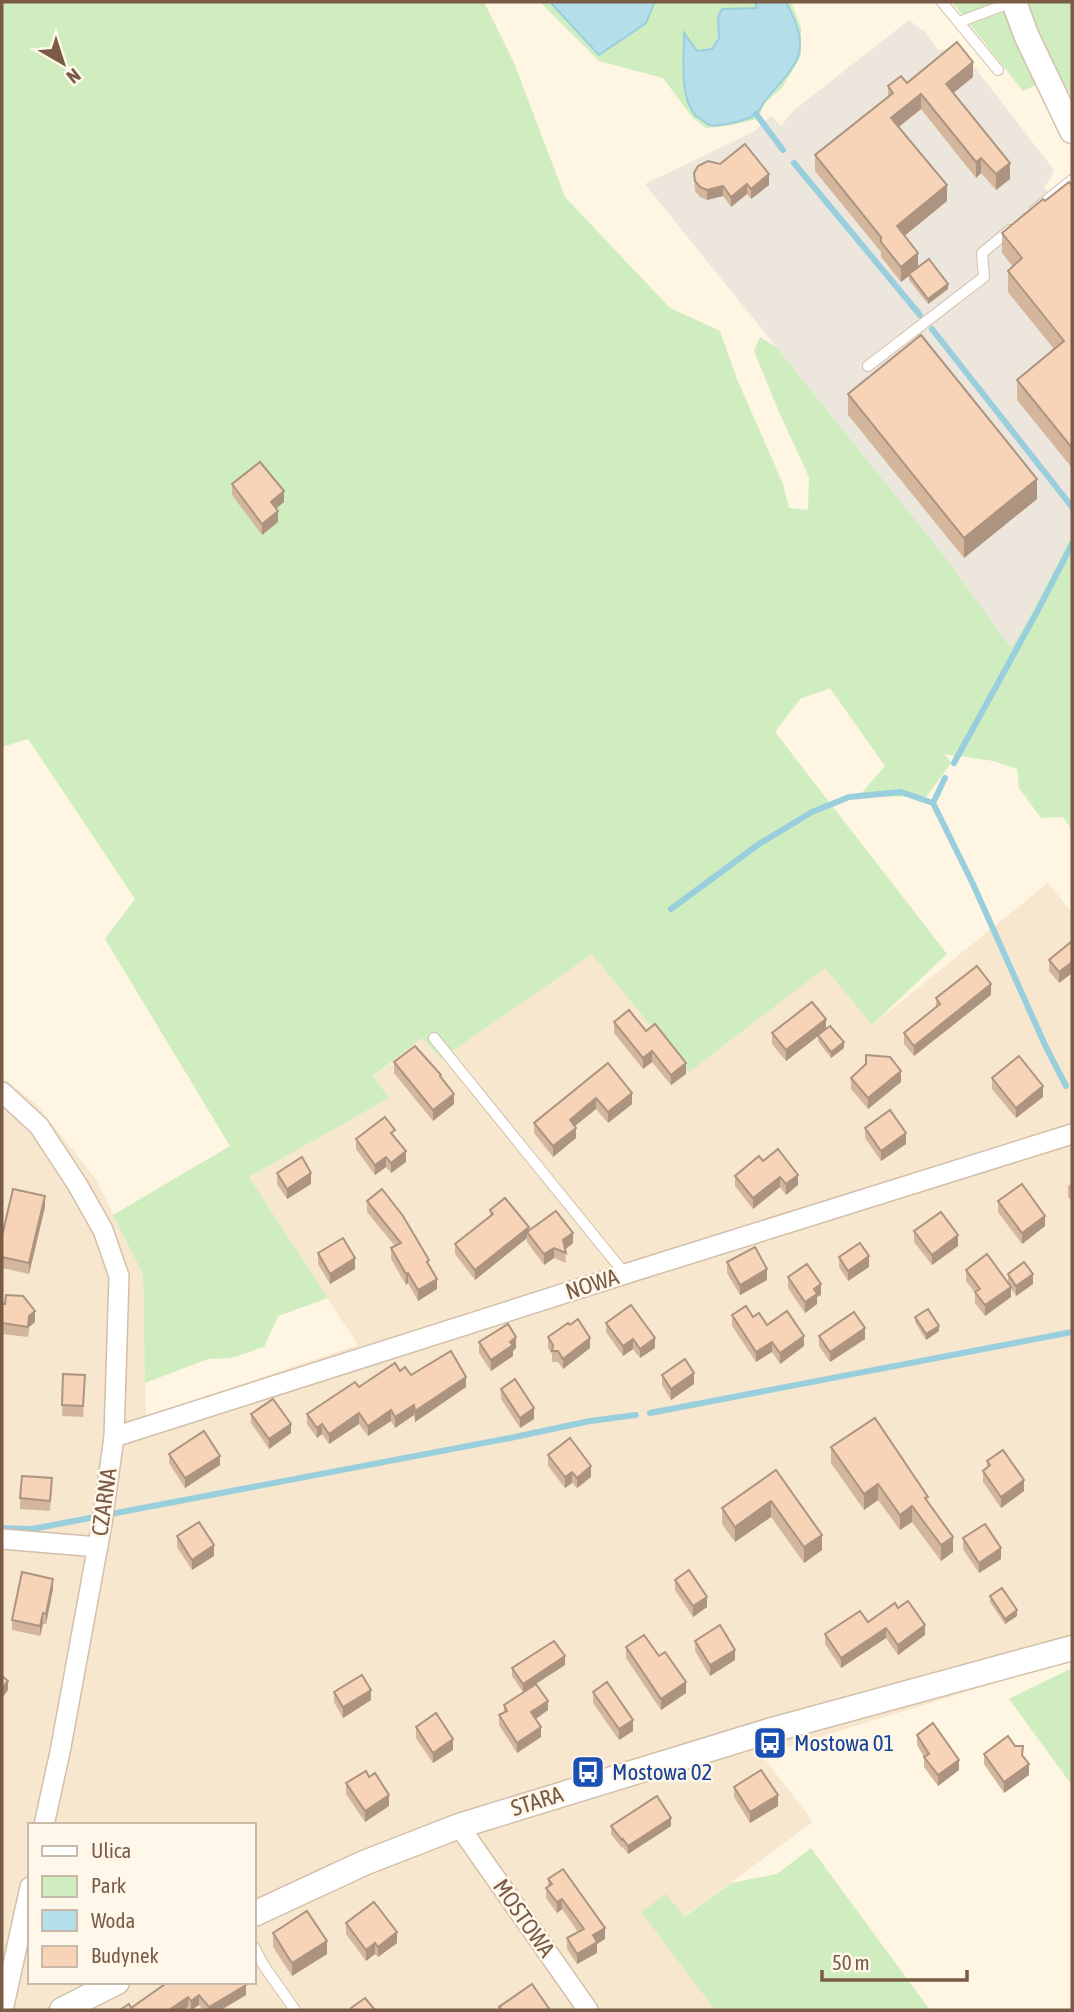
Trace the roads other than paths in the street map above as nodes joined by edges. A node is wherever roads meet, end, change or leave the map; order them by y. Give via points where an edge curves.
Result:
1 (942, 2) edge
2 (1013, 2) edge
3 (958, 22) junction
4 (998, 70) dead end
5 (1072, 131) edge
6 (1072, 180) edge
7 (868, 366) dead end
8 (434, 1038) dead end
9 (2, 1092) edge
10 (1072, 1134) edge
11 (625, 1274) junction
12 (114, 1437) junction
13 (2, 1539) edge
14 (98, 1547) junction
15 (1072, 1648) edge
16 (44, 1823) edge
17 (459, 1826) junction
18 (28, 1896) edge
19 (256, 1913) edge
20 (256, 1951) edge
21 (113, 1984) edge
22 (3, 2010) edge
23 (62, 2010) edge
24 (295, 2010) edge
25 (588, 2010) edge

1 - 3 lane
2 - 3 lane
2 - 5 street
3 - 4 lane
6 - 7 lane via 982,253 984,276
8 - 11 lane
9 - 12 street, CZARNA via 39,1126 77,1184 103,1230 119,1276
10 - 11 street, NOWA
11 - 12 street, NOWA
12 - 14 street, CZARNA
13 - 14 street
14 - 16 street, CZARNA
15 - 17 street, STARA via 772,1730
17 - 19 street, STARA
17 - 25 street, MOSTOWA
18 - 22 street
20 - 24 lane
21 - 23 street

